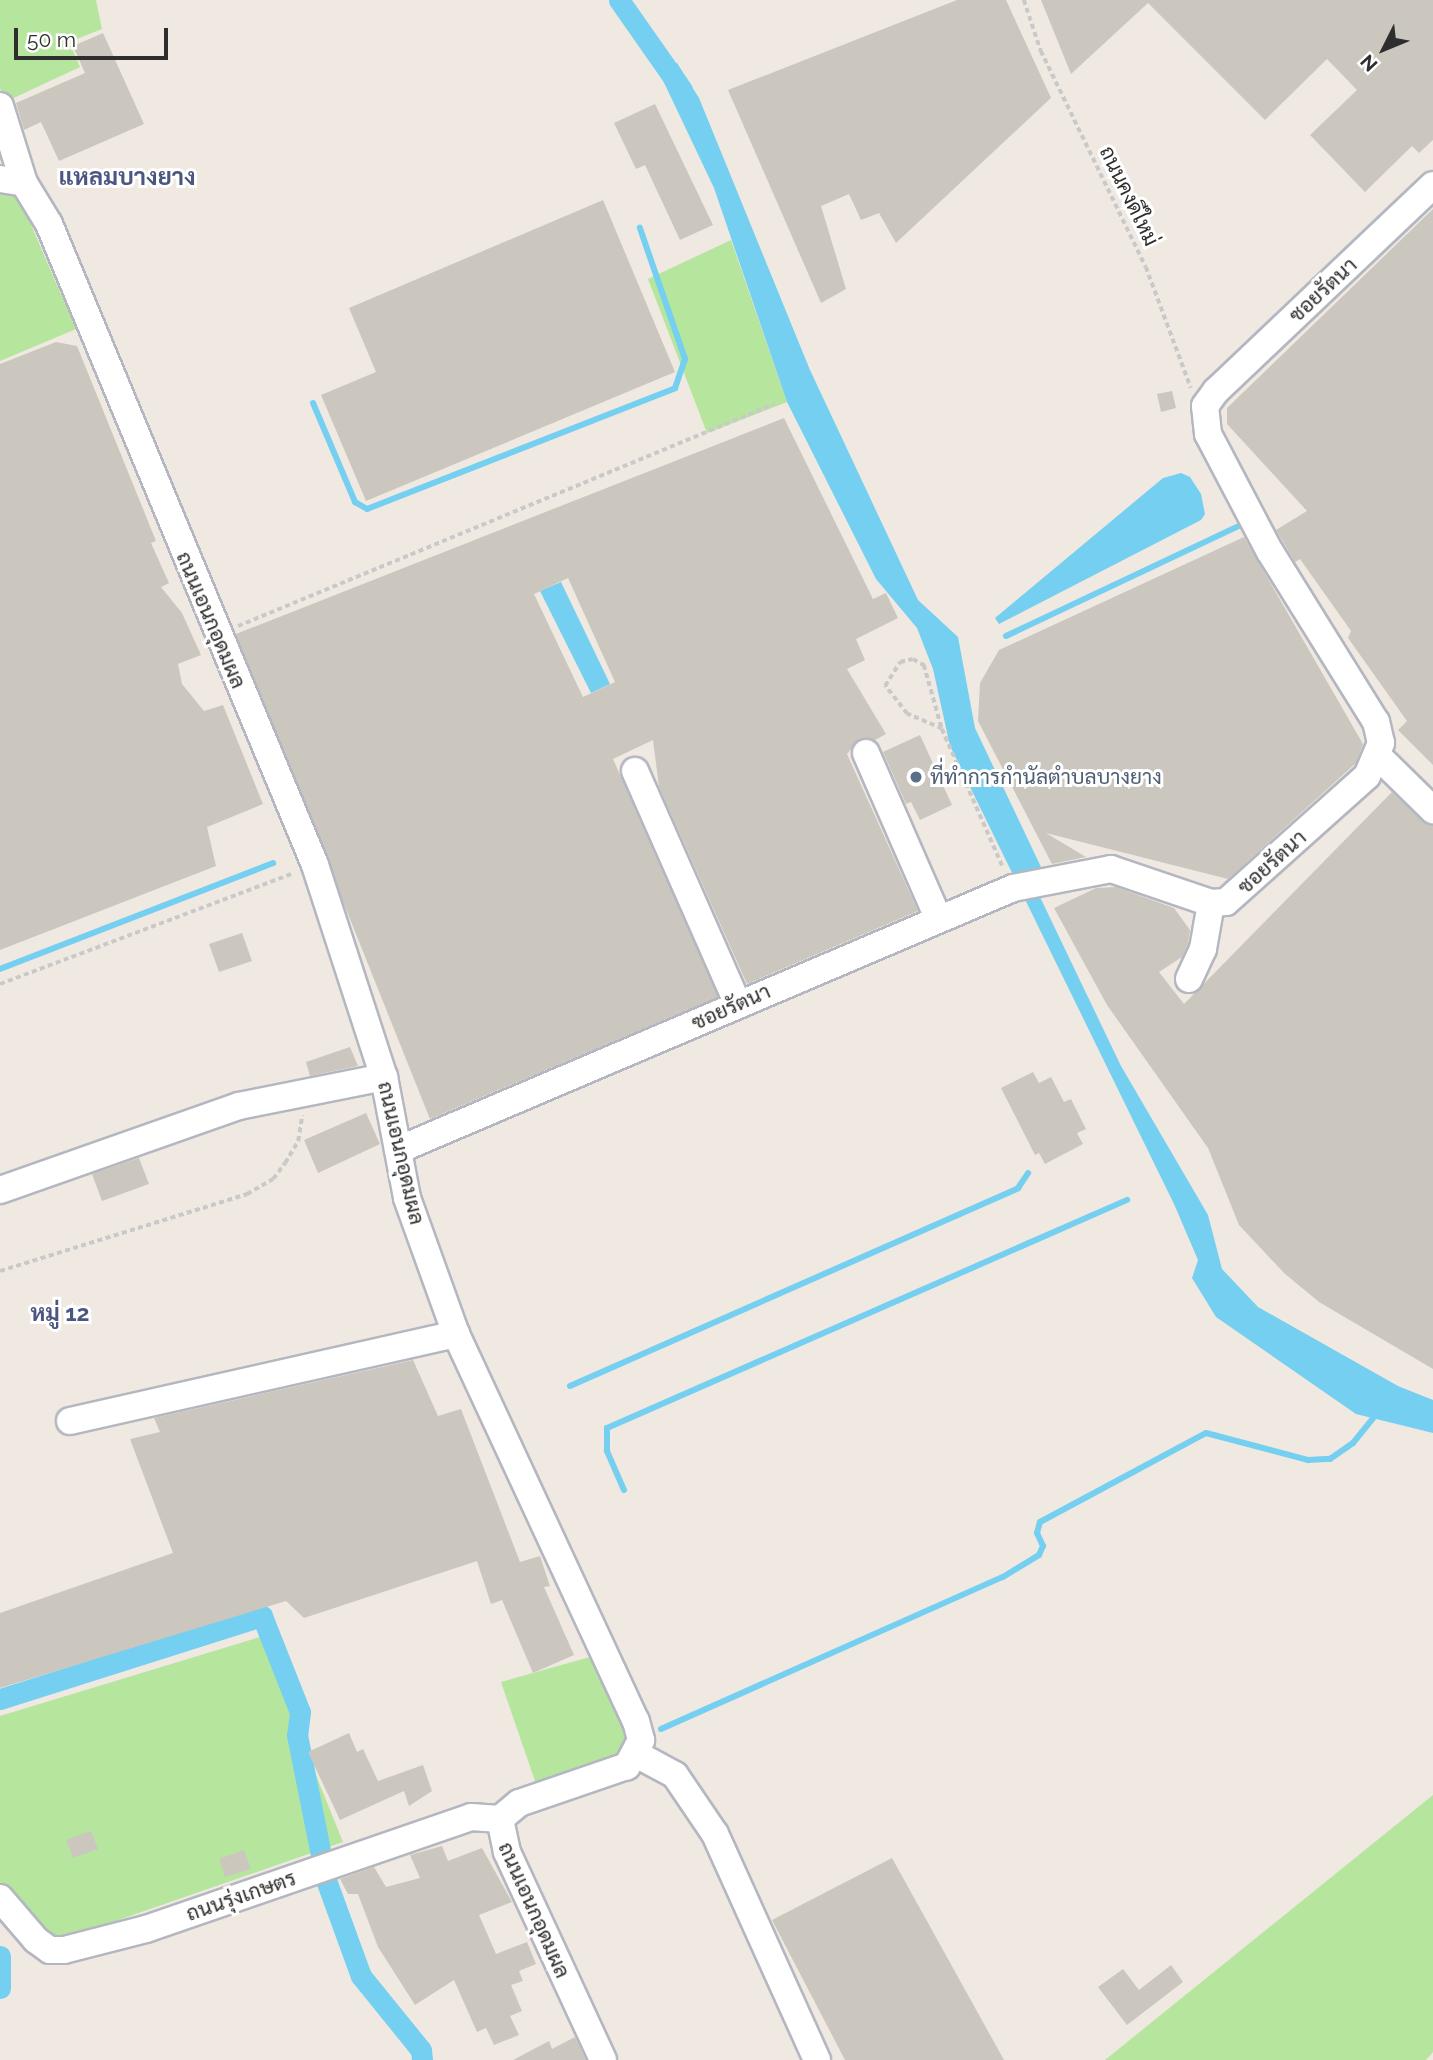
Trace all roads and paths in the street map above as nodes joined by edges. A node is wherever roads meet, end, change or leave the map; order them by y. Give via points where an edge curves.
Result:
1 (1024, 0) edge
2 (0, 106) edge
3 (12, 181) edge
4 (1433, 185) edge
5 (774, 404) dead end
6 (1205, 406) junction
7 (217, 635) junction
8 (942, 729) junction
9 (866, 753) dead end
10 (1379, 757) junction
11 (635, 771) dead end
12 (1433, 810) edge
13 (315, 865) junction
14 (1011, 889) junction
15 (1211, 903) junction
16 (938, 918) junction
17 (1189, 979) dead end
18 (0, 984) edge
19 (738, 1004) junction
20 (384, 1077) junction
21 (302, 1095) junction
22 (398, 1150) junction
23 (0, 1190) edge
24 (0, 1271) edge
25 (456, 1334) junction
26 (70, 1421) dead end
27 (636, 1754) junction
28 (500, 1819) junction
29 (0, 1898) edge
30 (603, 2060) edge
31 (817, 2060) edge

1 - 6 path, ถนนคงดีใหม่ via 1041,51 1146,267 1189,386
2 - 3 street, ถนนเอนกอุดมผล
3 - 7 street, ถนนเอนกอุดมผล via 49,224
4 - 6 street, ซอยรัตนา
5 - 7 path
6 - 10 street via 1208,434 1270,552 1376,722
7 - 13 street, ถนนเอนกอุดมผล
8 - 8 path via 924,665 914,659 901,662 885,685 907,714
8 - 14 path
9 - 16 street
10 - 12 street
10 - 15 street, ซอยรัตนา via 1367,776 1239,893
11 - 19 street
13 - 18 path
13 - 20 street, ถนนเอนกอุดมผล
14 - 15 street, ซอยรัตนา via 1111,869
14 - 16 street, ซอยรัตนา
15 - 17 street via 1203,949
16 - 19 street, ซอยรัตนา
19 - 22 street, ซอยรัตนา
20 - 21 street
20 - 22 street, ถนนเอนกอุดมผล
21 - 23 street via 239,1106
21 - 24 path via 298,1141 272,1179 247,1194
22 - 25 street, ถนนเอนกอุดมผล via 407,1198
25 - 26 street
25 - 27 street, ถนนเอนกอุดมผล via 636,1721 641,1740
27 - 28 street, ถนนเอนกอุดมผล via 627,1766 611,1774 519,1803
27 - 31 street via 675,1775 715,1834
28 - 29 street, ถนนรุ่งเกษตร via 471,1817 146,1929 64,1950 50,1950 36,1940
28 - 30 street, ถนนเอนกอุดมผล via 507,1852

